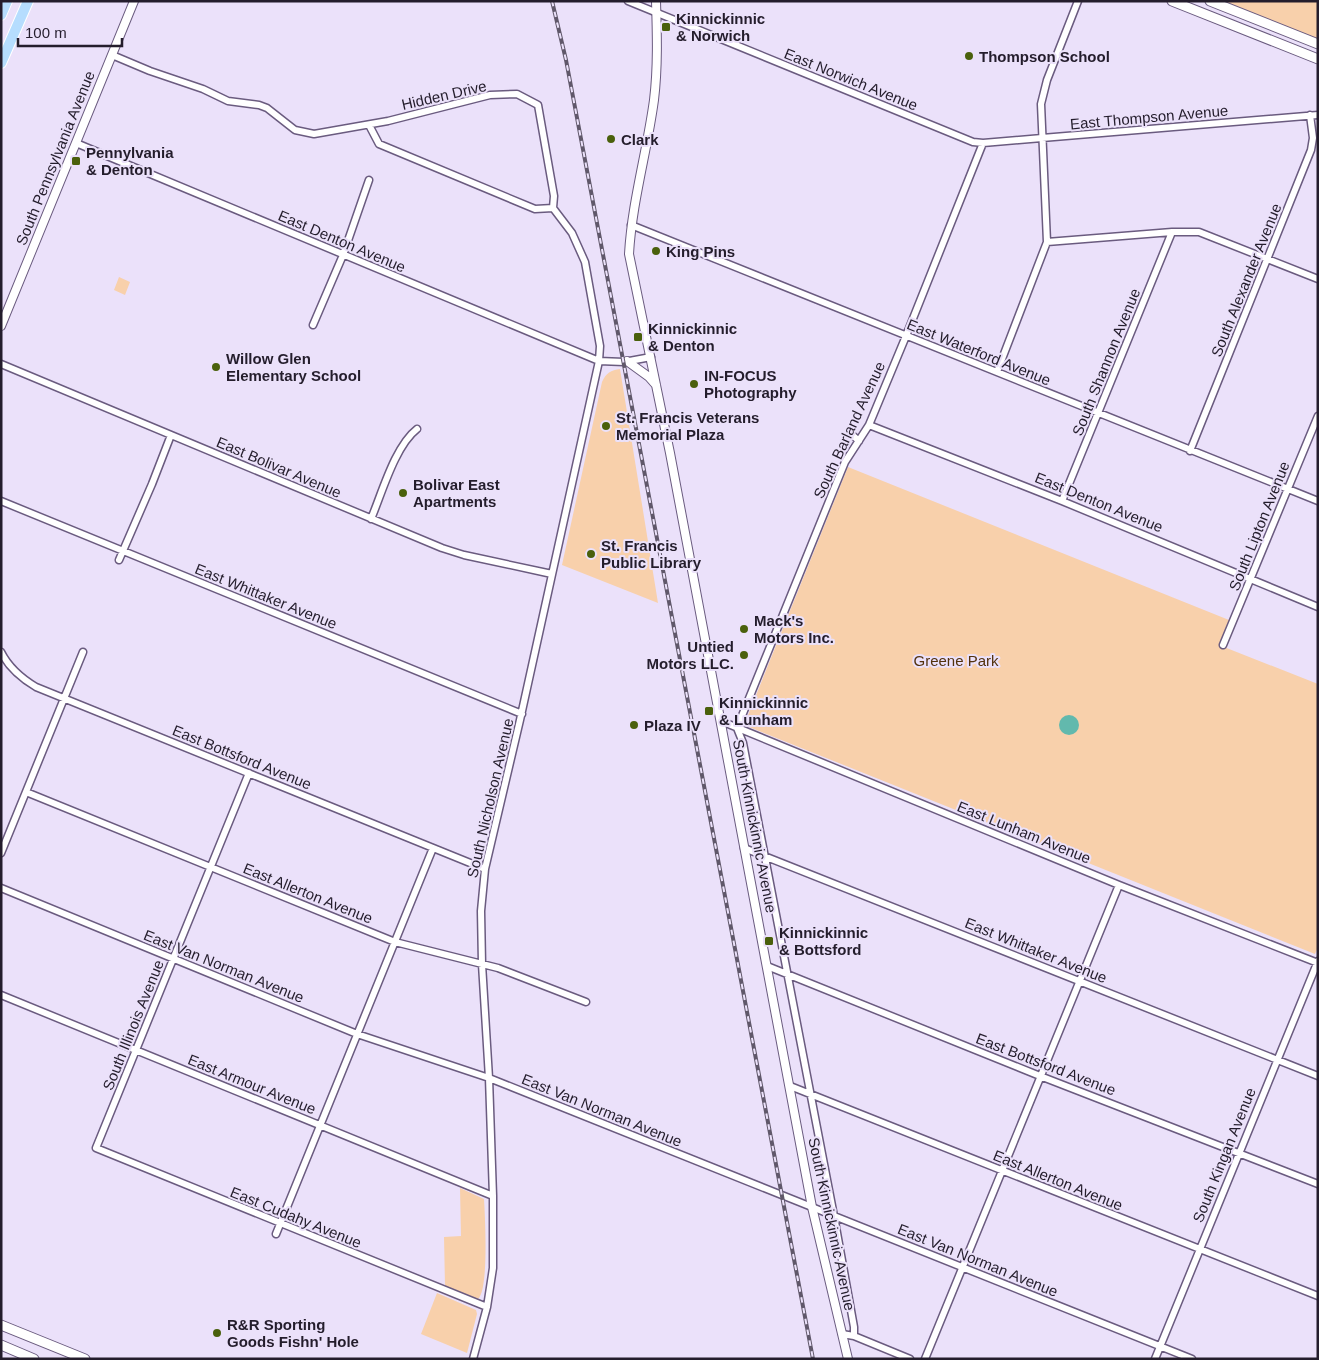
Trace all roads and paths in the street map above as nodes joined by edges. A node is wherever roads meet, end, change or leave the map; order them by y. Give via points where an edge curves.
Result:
1 (7, 1) edge
2 (134, 1) edge
3 (628, 1) edge
4 (656, 1) edge
5 (1078, 1) edge
6 (1172, 1) edge
7 (1210, 1) edge
8 (28, 2) edge
9 (656, 13) junction
10 (1, 15) edge
11 (1318, 44) edge
12 (112, 55) junction
13 (1318, 59) edge
14 (1, 63) edge
15 (1314, 115) edge
16 (370, 125) junction
17 (1042, 138) junction
18 (76, 143) junction
19 (983, 143) junction
20 (369, 180) dead end
21 (553, 208) junction
22 (631, 226) junction
23 (1172, 232) junction
24 (1048, 242) junction
25 (343, 254) junction
26 (1268, 260) junction
27 (1318, 280) edge
28 (5, 306) edge
29 (313, 325) dead end
30 (1, 326) edge
31 (906, 336) junction
32 (651, 357) junction
33 (627, 361) junction
34 (599, 362) junction
35 (1, 364) edge
36 (997, 372) junction
37 (657, 386) junction
38 (1098, 414) junction
39 (1318, 416) edge
40 (868, 425) junction
41 (416, 429) dead end
42 (850, 433) dead end
43 (171, 435) junction
44 (859, 441) junction
45 (1190, 450) junction
46 (1287, 489) junction
47 (1, 501) edge
48 (1062, 501) junction
49 (1318, 501) edge
50 (371, 519) junction
51 (124, 551) junction
52 (119, 560) dead end
53 (552, 574) junction
54 (1251, 578) junction
55 (1318, 607) edge
56 (1224, 645) dead end
57 (1, 652) edge
58 (83, 652) dead end
59 (65, 698) junction
60 (522, 714) junction
61 (721, 721) junction
62 (737, 728) junction
63 (249, 773) junction
64 (26, 792) junction
65 (433, 848) junction
66 (744, 848) junction
67 (1, 853) edge
68 (764, 856) junction
69 (211, 867) junction
70 (485, 869) junction
71 (1119, 885) junction
72 (1, 888) edge
73 (395, 942) junction
74 (174, 958) junction
75 (1317, 962) edge
76 (482, 964) junction
77 (767, 966) junction
78 (787, 974) junction
79 (1080, 981) junction
80 (1, 995) edge
81 (586, 1002) dead end
82 (357, 1034) junction
83 (136, 1050) junction
84 (1276, 1059) junction
85 (1040, 1076) junction
86 (1318, 1076) edge
87 (489, 1078) junction
88 (790, 1086) junction
89 (811, 1094) junction
90 (320, 1126) junction
91 (96, 1148) joint
92 (1239, 1152) junction
93 (1002, 1172) junction
94 (1318, 1184) edge
95 (493, 1196) junction
96 (812, 1207) junction
97 (834, 1216) junction
98 (280, 1223) junction
99 (276, 1234) dead end
100 (1200, 1250) junction
101 (962, 1267) junction
102 (1318, 1296) edge
103 (487, 1307) junction
104 (1, 1325) edge
105 (842, 1334) junction
106 (854, 1336) junction
107 (1, 1345) edge
108 (1160, 1346) junction
109 (34, 1359) edge
110 (85, 1359) edge
111 (473, 1359) edge
112 (848, 1359) edge
113 (910, 1359) edge
114 (925, 1359) edge
115 (1155, 1359) edge
116 (1192, 1359) edge

1 - 10 main road
2 - 12 street, South Pennsylvania Avenue
3 - 9 street, East Norwich Avenue
4 - 9 street, South Kinnickinnic Avenue
5 - 17 street via 1047,80 1041,111
6 - 13 main road
7 - 11 main road
8 - 14 main road
9 - 19 street, East Norwich Avenue via 973,142
9 - 22 street, South Kinnickinnic Avenue via 654,101
12 - 16 street, Hidden Drive via 228,101 267,108 295,130 304,133
12 - 18 street, South Pennsylvania Avenue
15 - 17 street, East Thompson Avenue
15 - 26 street, South Alexander Avenue via 1311,150
16 - 21 street via 379,144 535,209
16 - 21 street, Hidden Drive via 490,95 517,94 538,105 554,196
17 - 19 street, East Thompson Avenue
17 - 24 street
18 - 25 street, East Denton Avenue
18 - 28 street, South Pennsylvania Avenue
19 - 31 street, South Barland Avenue
20 - 25 street
21 - 34 street via 572,233 585,262 600,346
22 - 31 street, East Waterford Avenue
22 - 32 street, South Kinnickinnic Avenue via 629,254
23 - 24 street
23 - 26 street via 1199,232
23 - 38 street, South Shannon Avenue
24 - 36 street
25 - 29 street
25 - 34 street, East Denton Avenue
26 - 27 street
26 - 45 street, South Alexander Avenue
28 - 30 street, South Pennsylvania Avenue
31 - 36 street, East Waterford Avenue
31 - 40 street, South Barland Avenue
32 - 33 street
32 - 37 street, South Kinnickinnic Avenue
33 - 34 street
33 - 37 street
34 - 53 street, South Nicholson Avenue
35 - 43 street, East Bolivar Avenue
36 - 38 street, East Waterford Avenue
37 - 61 street, South Kinnickinnic Avenue
38 - 45 street, East Waterford Avenue
38 - 48 street, South Shannon Avenue
39 - 46 street, South Lipton Avenue
40 - 44 street, South Barland Avenue
40 - 48 street, East Denton Avenue
41 - 50 street via 400,447
42 - 44 street
43 - 50 street, East Bolivar Avenue
43 - 51 street
44 - 62 street, South Barland Avenue via 846,462
45 - 46 street, East Waterford Avenue
46 - 49 street, East Waterford Avenue
46 - 54 street, South Lipton Avenue
47 - 51 street, East Whittaker Avenue
48 - 54 street, East Denton Avenue
50 - 53 street, East Bolivar Avenue via 464,555
51 - 52 street
51 - 60 street, East Whittaker Avenue
53 - 60 street, South Nicholson Avenue
54 - 55 street, East Denton Avenue
54 - 56 street, South Lipton Avenue
57 - 59 street, East Bottsford Avenue via 22,678
58 - 59 street
59 - 63 street, East Bottsford Avenue
59 - 64 street
60 - 70 street, South Nicholson Avenue
61 - 62 street, East Lunham Avenue
61 - 66 street, South Kinnickinnic Avenue
62 - 68 street, South Kinnickinnic Avenue via 743,743
62 - 71 street, East Lunham Avenue
63 - 65 street, East Bottsford Avenue
63 - 69 street, South Illinois Avenue
64 - 67 street
64 - 69 street, East Allerton Avenue
65 - 70 street, East Bottsford Avenue
65 - 73 street
66 - 68 street, East Whittaker Avenue
66 - 77 street, South Kinnickinnic Avenue
68 - 78 street, South Kinnickinnic Avenue
68 - 79 street, East Whittaker Avenue
69 - 73 street, East Allerton Avenue
69 - 74 street, South Illinois Avenue
70 - 76 street, South Nicholson Avenue via 481,911
71 - 75 street, East Lunham Avenue
71 - 79 street
72 - 74 street, East Van Norman Avenue
73 - 76 street, East Allerton Avenue
73 - 82 street
74 - 82 street, East Van Norman Avenue
74 - 83 street, South Illinois Avenue
75 - 84 street, South Kingan Avenue
76 - 81 street, East Allerton Avenue
76 - 87 street, South Nicholson Avenue
77 - 78 street, East Bottsford Avenue
77 - 88 street, South Kinnickinnic Avenue
78 - 85 street, East Bottsford Avenue
78 - 89 street, South Kinnickinnic Avenue
79 - 84 street, East Whittaker Avenue
79 - 85 street
80 - 83 street, East Armour Avenue
82 - 87 street, East Van Norman Avenue
82 - 90 street
83 - 90 street, East Armour Avenue
83 - 91 street, South Illinois Avenue
84 - 86 street, East Whittaker Avenue
84 - 92 street, South Kingan Avenue
85 - 92 street, East Bottsford Avenue
85 - 93 street
87 - 95 street, South Nicholson Avenue
87 - 96 street, East Van Norman Avenue
88 - 89 street, East Allerton Avenue
88 - 96 street, South Kinnickinnic Avenue
89 - 93 street, East Allerton Avenue
89 - 97 street, South Kinnickinnic Avenue
90 - 95 street, East Armour Avenue
90 - 98 street
91 - 98 street, East Cudahy Avenue
92 - 94 street, East Bottsford Avenue
92 - 100 street, South Kingan Avenue
93 - 100 street, East Allerton Avenue
93 - 101 street
95 - 103 street, South Nicholson Avenue via 493,1268
96 - 97 street, East Van Norman Avenue
96 - 105 street, South Kinnickinnic Avenue
97 - 101 street, East Van Norman Avenue
97 - 106 street, South Kinnickinnic Avenue
98 - 99 street
98 - 103 street, East Cudahy Avenue
100 - 102 street, East Allerton Avenue
100 - 108 street, South Kingan Avenue
101 - 108 street, East Van Norman Avenue
101 - 114 street
103 - 111 street, South Nicholson Avenue
104 - 110 main road
105 - 106 street
105 - 112 street, South Kinnickinnic Avenue
106 - 113 street
107 - 109 main road
108 - 115 street, South Kingan Avenue
108 - 116 street, East Van Norman Avenue

